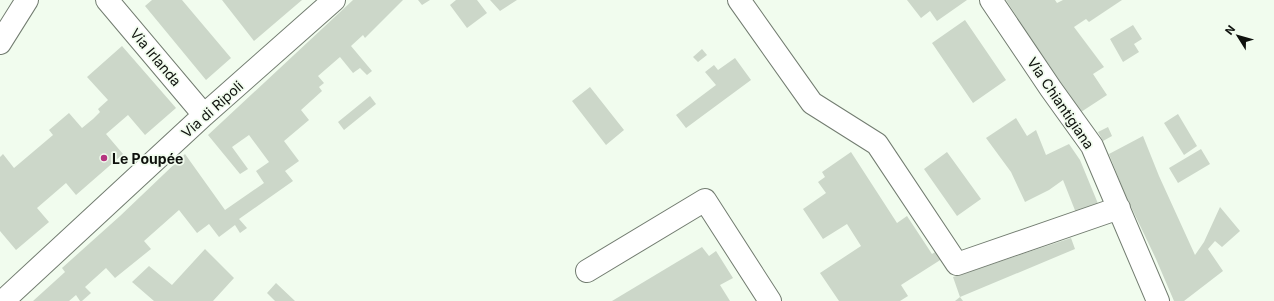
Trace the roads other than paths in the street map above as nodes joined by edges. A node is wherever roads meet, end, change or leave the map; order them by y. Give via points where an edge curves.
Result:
1 (27, 0) edge
2 (107, 0) edge
3 (334, 0) edge
4 (739, 0) edge
5 (991, 0) edge
6 (0, 43) edge
7 (204, 115) junction
8 (1119, 208) junction
9 (587, 271) dead end
10 (1150, 299) edge
11 (3, 301) edge
12 (770, 301) edge

1 - 6 street
2 - 7 street, Via Irlanda
3 - 7 street, Via di Ripoli
4 - 8 street via 812,103 877,144 957,264
5 - 8 street, Via Chiantigiana via 1092,146
7 - 11 street, Via di Ripoli
8 - 10 street, Via Chiantigiana
9 - 12 street via 705,200

